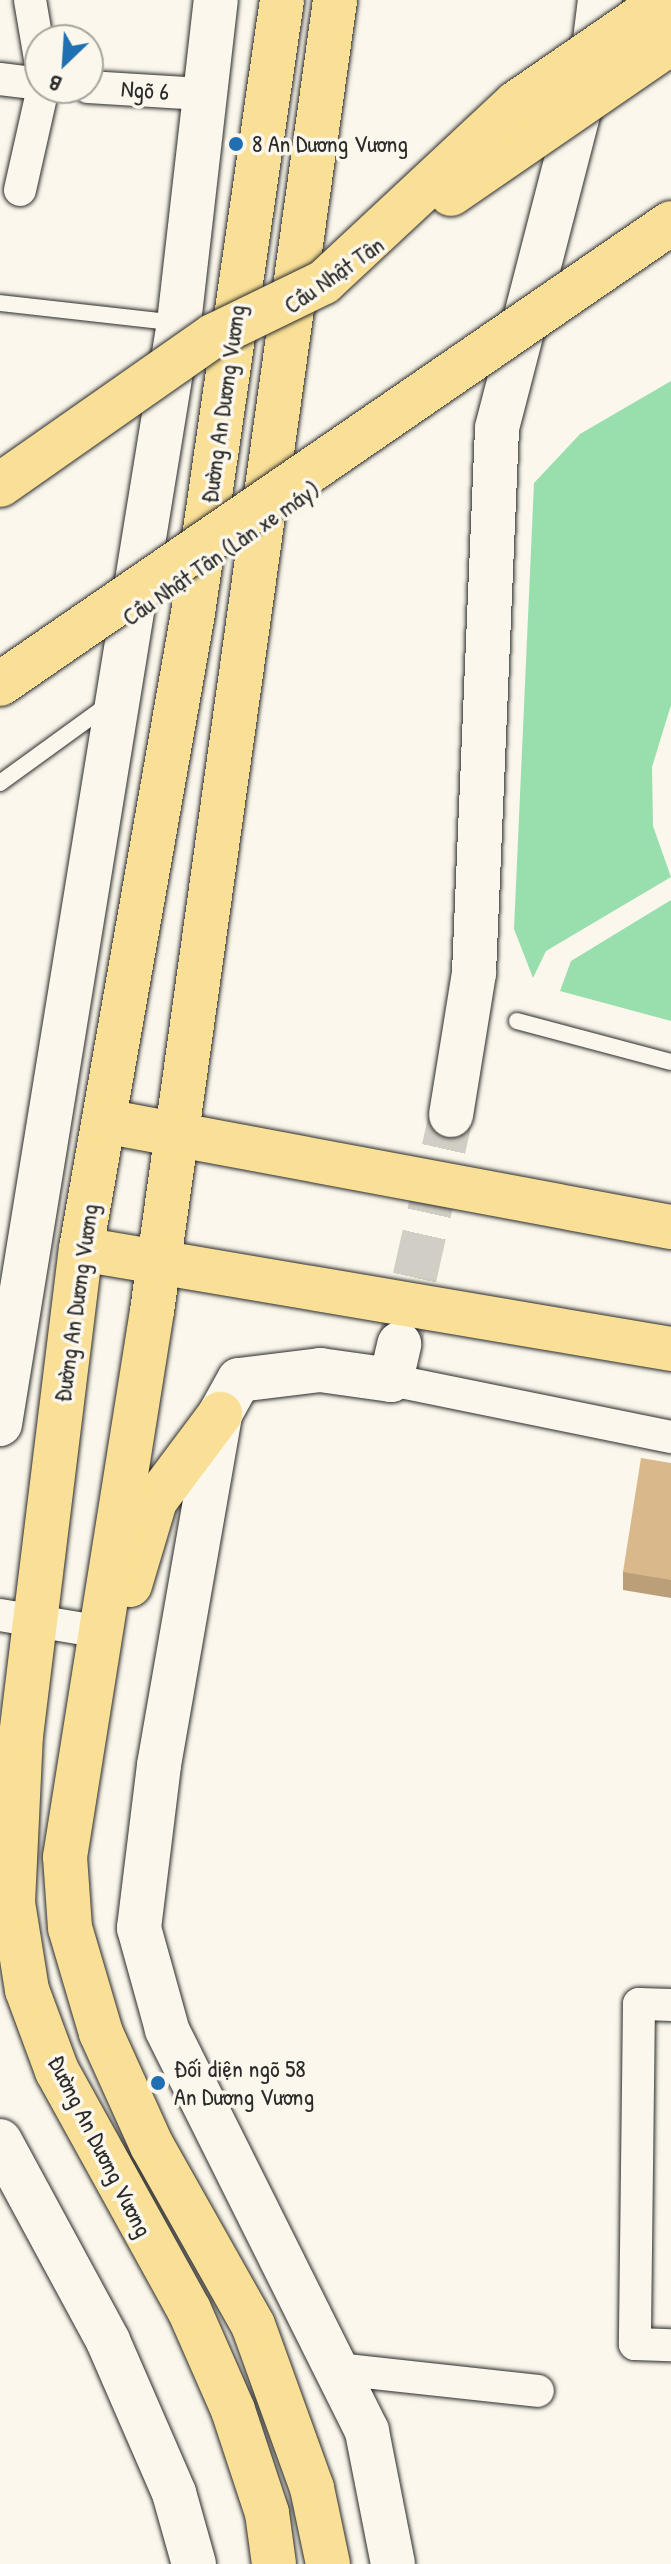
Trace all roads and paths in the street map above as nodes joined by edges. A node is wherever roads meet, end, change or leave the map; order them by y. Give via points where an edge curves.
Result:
1 (30, 0) edge
2 (216, 0) edge
3 (282, 0) edge
4 (335, 0) edge
5 (600, 0) edge
6 (666, 0) edge
7 (34, 24) edge
8 (671, 43) edge
9 (0, 79) edge
10 (24, 83) edge
11 (104, 88) edge
12 (202, 94) junction
13 (38, 104) edge
14 (20, 190) dead end
15 (671, 223) edge
16 (324, 282) junction
17 (0, 303) edge
18 (176, 342) junction
19 (431, 385) junction
20 (0, 469) edge
21 (0, 485) edge
22 (0, 510) edge
23 (0, 684) edge
24 (120, 696) junction
25 (0, 709) edge
26 (0, 783) edge
27 (517, 1021) dead end
28 (671, 1062) edge
29 (451, 1115) tunnel mouth
30 (104, 1121) junction
31 (175, 1131) junction
32 (671, 1227) edge
33 (81, 1249) junction
34 (158, 1262) junction
35 (671, 1349) edge
36 (395, 1362) joint
37 (220, 1414) junction
38 (0, 1424) edge
39 (671, 1437) edge
40 (18, 1619) edge
41 (102, 1632) junction
42 (671, 2005) edge
43 (0, 2141) edge
44 (671, 2345) edge
45 (337, 2369) junction
46 (538, 2391) dead end
47 (194, 2564) edge
48 (274, 2564) edge
49 (328, 2564) edge
50 (393, 2564) edge

1 - 7 street
2 - 12 street
3 - 30 main road, Đường An Dương Vương via 193,613
4 - 31 main road, Đường An Dương Vương
5 - 29 street via 593,56 497,428 474,973
6 - 16 main road, bridge via 516,103
8 - 16 main road, Cầu Nhật Tân, bridge
9 - 10 street
11 - 12 street, Ngõ 6
12 - 18 street
13 - 14 street
15 - 19 main road, bridge
16 - 21 main road, bridge via 213,336
16 - 22 main road, Cầu Nhật Tân, bridge
17 - 18 lane
18 - 20 street
18 - 24 street
19 - 23 main road, bridge
19 - 25 main road, Cầu Nhật Tân (Làn xe máy), bridge via 313,490
24 - 26 lane
24 - 38 street
27 - 28 lane
30 - 31 main road
30 - 33 main road, Đường An Dương Vương
31 - 32 main road
31 - 34 main road, Đường An Dương Vương
33 - 34 main road
33 - 40 main road, Đường An Dương Vương
34 - 35 main road
34 - 41 main road, Đường An Dương Vương
36 - 37 street via 239,1380
36 - 39 street
37 - 41 main road via 155,1501 141,1565
37 - 45 street via 159,1765 139,1928 167,2029
40 - 41 street
40 - 48 main road, Đường An Dương Vương via 13,1903 27,1990 57,2071 189,2310 233,2410 267,2513
41 - 49 main road, Đường An Dương Vương via 65,1857 81,1979 152,2146 253,2325 312,2488
42 - 44 street via 639,2004 635,2344
43 - 47 street via 108,2341 174,2493
45 - 46 street
45 - 50 street via 367,2431

